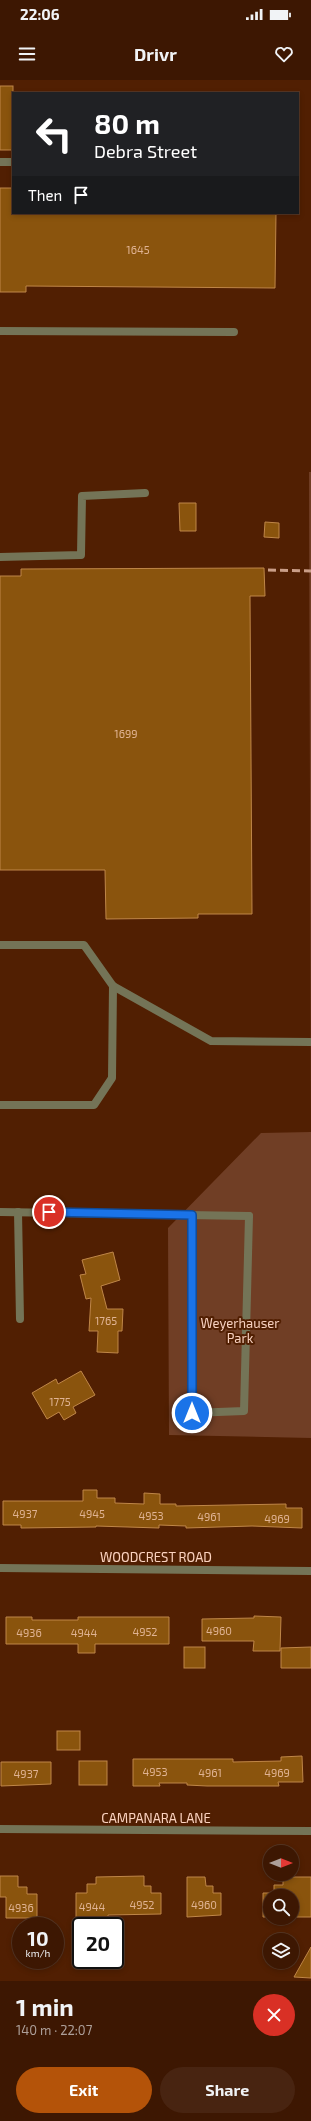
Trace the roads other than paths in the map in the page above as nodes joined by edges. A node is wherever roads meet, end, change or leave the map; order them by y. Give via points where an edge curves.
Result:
1 (0, 162) edge
2 (12, 162) edge
3 (0, 331) edge
4 (234, 332) dead end
5 (146, 493) dead end
6 (0, 557) edge
7 (0, 945) edge
8 (113, 986) junction
9 (311, 1042) edge
10 (0, 1105) edge
11 (0, 1212) edge
12 (18, 1212) junction
13 (192, 1215) junction
14 (20, 1319) dead end
15 (0, 1568) edge
16 (311, 1571) edge
17 (0, 1829) edge
18 (311, 1831) edge

1 - 2 street
3 - 4 street
5 - 6 street via 82,496 81,555
7 - 8 street via 84,945
8 - 9 street via 211,1041
8 - 10 street via 112,1078 94,1105
11 - 12 street
12 - 13 street
12 - 14 street
13 - 13 street via 249,1216 244,1411 192,1413
15 - 16 street, WOODCREST ROAD
17 - 18 street, CAMPANARA LANE

